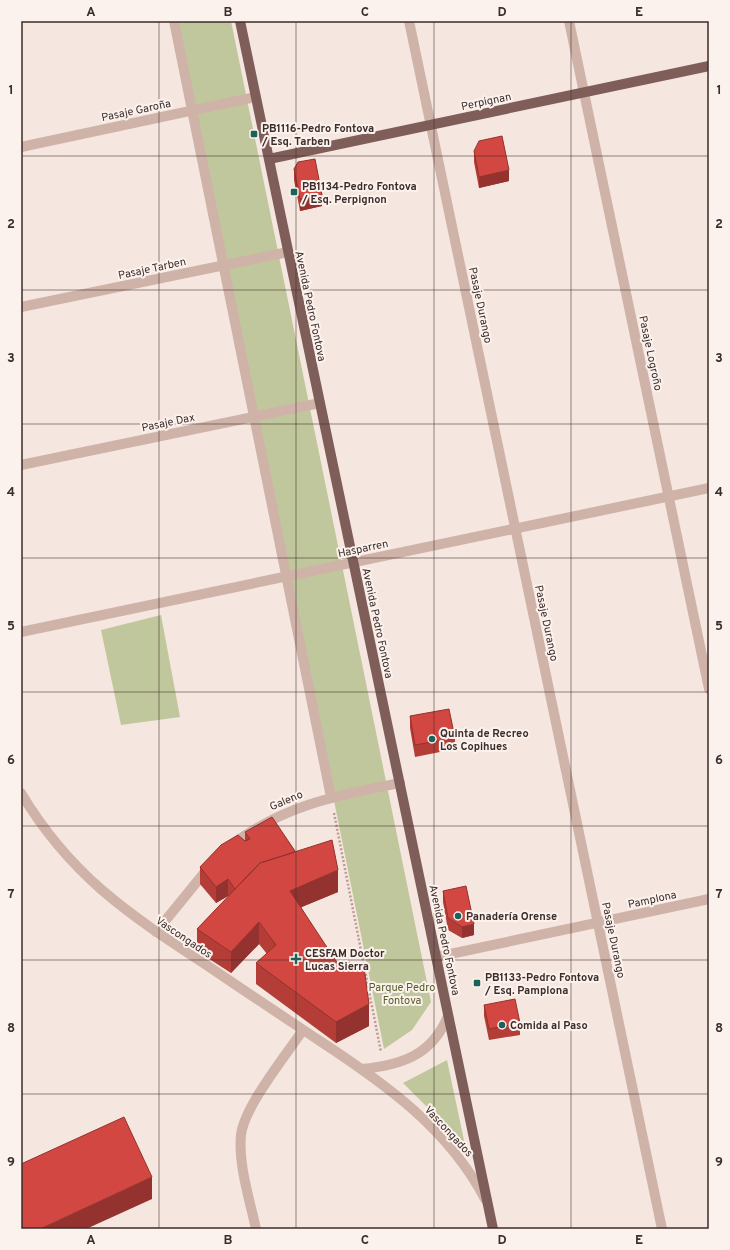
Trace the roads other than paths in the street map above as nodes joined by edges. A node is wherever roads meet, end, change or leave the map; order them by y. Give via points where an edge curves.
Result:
1 (174, 21) edge
2 (240, 21) edge
3 (409, 21) edge
4 (569, 21) edge
5 (709, 66) edge
6 (584, 93) junction
7 (256, 97) junction
8 (192, 111) junction
9 (431, 125) junction
10 (21, 147) edge
11 (268, 159) junction
12 (288, 252) junction
13 (223, 265) junction
14 (21, 307) edge
15 (320, 402) junction
16 (254, 416) junction
17 (21, 465) edge
18 (709, 488) edge
19 (669, 496) junction
20 (515, 528) junction
21 (353, 562) junction
22 (286, 576) junction
23 (21, 632) edge
24 (709, 689) edge
25 (400, 784) junction
26 (21, 793) edge
27 (331, 797) junction
28 (709, 899) edge
29 (598, 922) junction
30 (156, 932) junction
31 (436, 956) junction
32 (448, 1016) junction
33 (303, 1030) junction
34 (362, 1069) junction
35 (488, 1205) junction
36 (256, 1229) edge
37 (493, 1229) edge
38 (662, 1229) edge

1 - 8 street
2 - 7 main road, Avenida Pedro Fontova
3 - 9 street, Pasaje Durango
4 - 6 street, Pasaje Logroño
5 - 6 main road, Perpignan
6 - 9 main road, Perpignan
6 - 19 street, Pasaje Logroño
7 - 8 street, Pasaje Garoña
7 - 11 main road, Avenida Pedro Fontova
8 - 10 street, Pasaje Garoña
8 - 13 street
9 - 11 main road, Perpignan
9 - 20 street, Pasaje Durango
11 - 12 main road, Avenida Pedro Fontova
12 - 13 street, Pasaje Tarben
12 - 15 main road, Avenida Pedro Fontova
13 - 14 street, Pasaje Tarben
13 - 16 street
15 - 16 street, Pasaje Dax
15 - 21 main road, Avenida Pedro Fontova
16 - 17 street, Pasaje Dax
16 - 22 street
18 - 19 street, Hasparren
19 - 20 street, Hasparren
19 - 24 street, Pasaje Logroño
20 - 21 street, Hasparren
20 - 29 street, Pasaje Durango
21 - 22 street, Hasparren
21 - 25 main road, Avenida Pedro Fontova
22 - 23 street, Hasparren
22 - 27 street
25 - 27 street, Galeno
25 - 31 main road, Avenida Pedro Fontova
26 - 30 street, Vascongados via 46,830 76,867 106,895
27 - 30 street, Galeno via 302,806 252,829 217,857
28 - 29 street, Pamplona
29 - 31 street, Pamplona
29 - 38 street, Pasaje Durango
30 - 33 street, Vascongados
31 - 32 main road, Avenida Pedro Fontova
32 - 34 street via 442,1030 430,1043 401,1063
32 - 35 main road, Avenida Pedro Fontova
33 - 34 street, Vascongados
33 - 36 street via 251,1108 241,1134 242,1162
34 - 35 street, Vascongados via 430,1125 473,1176
35 - 37 main road, Avenida Pedro Fontova

